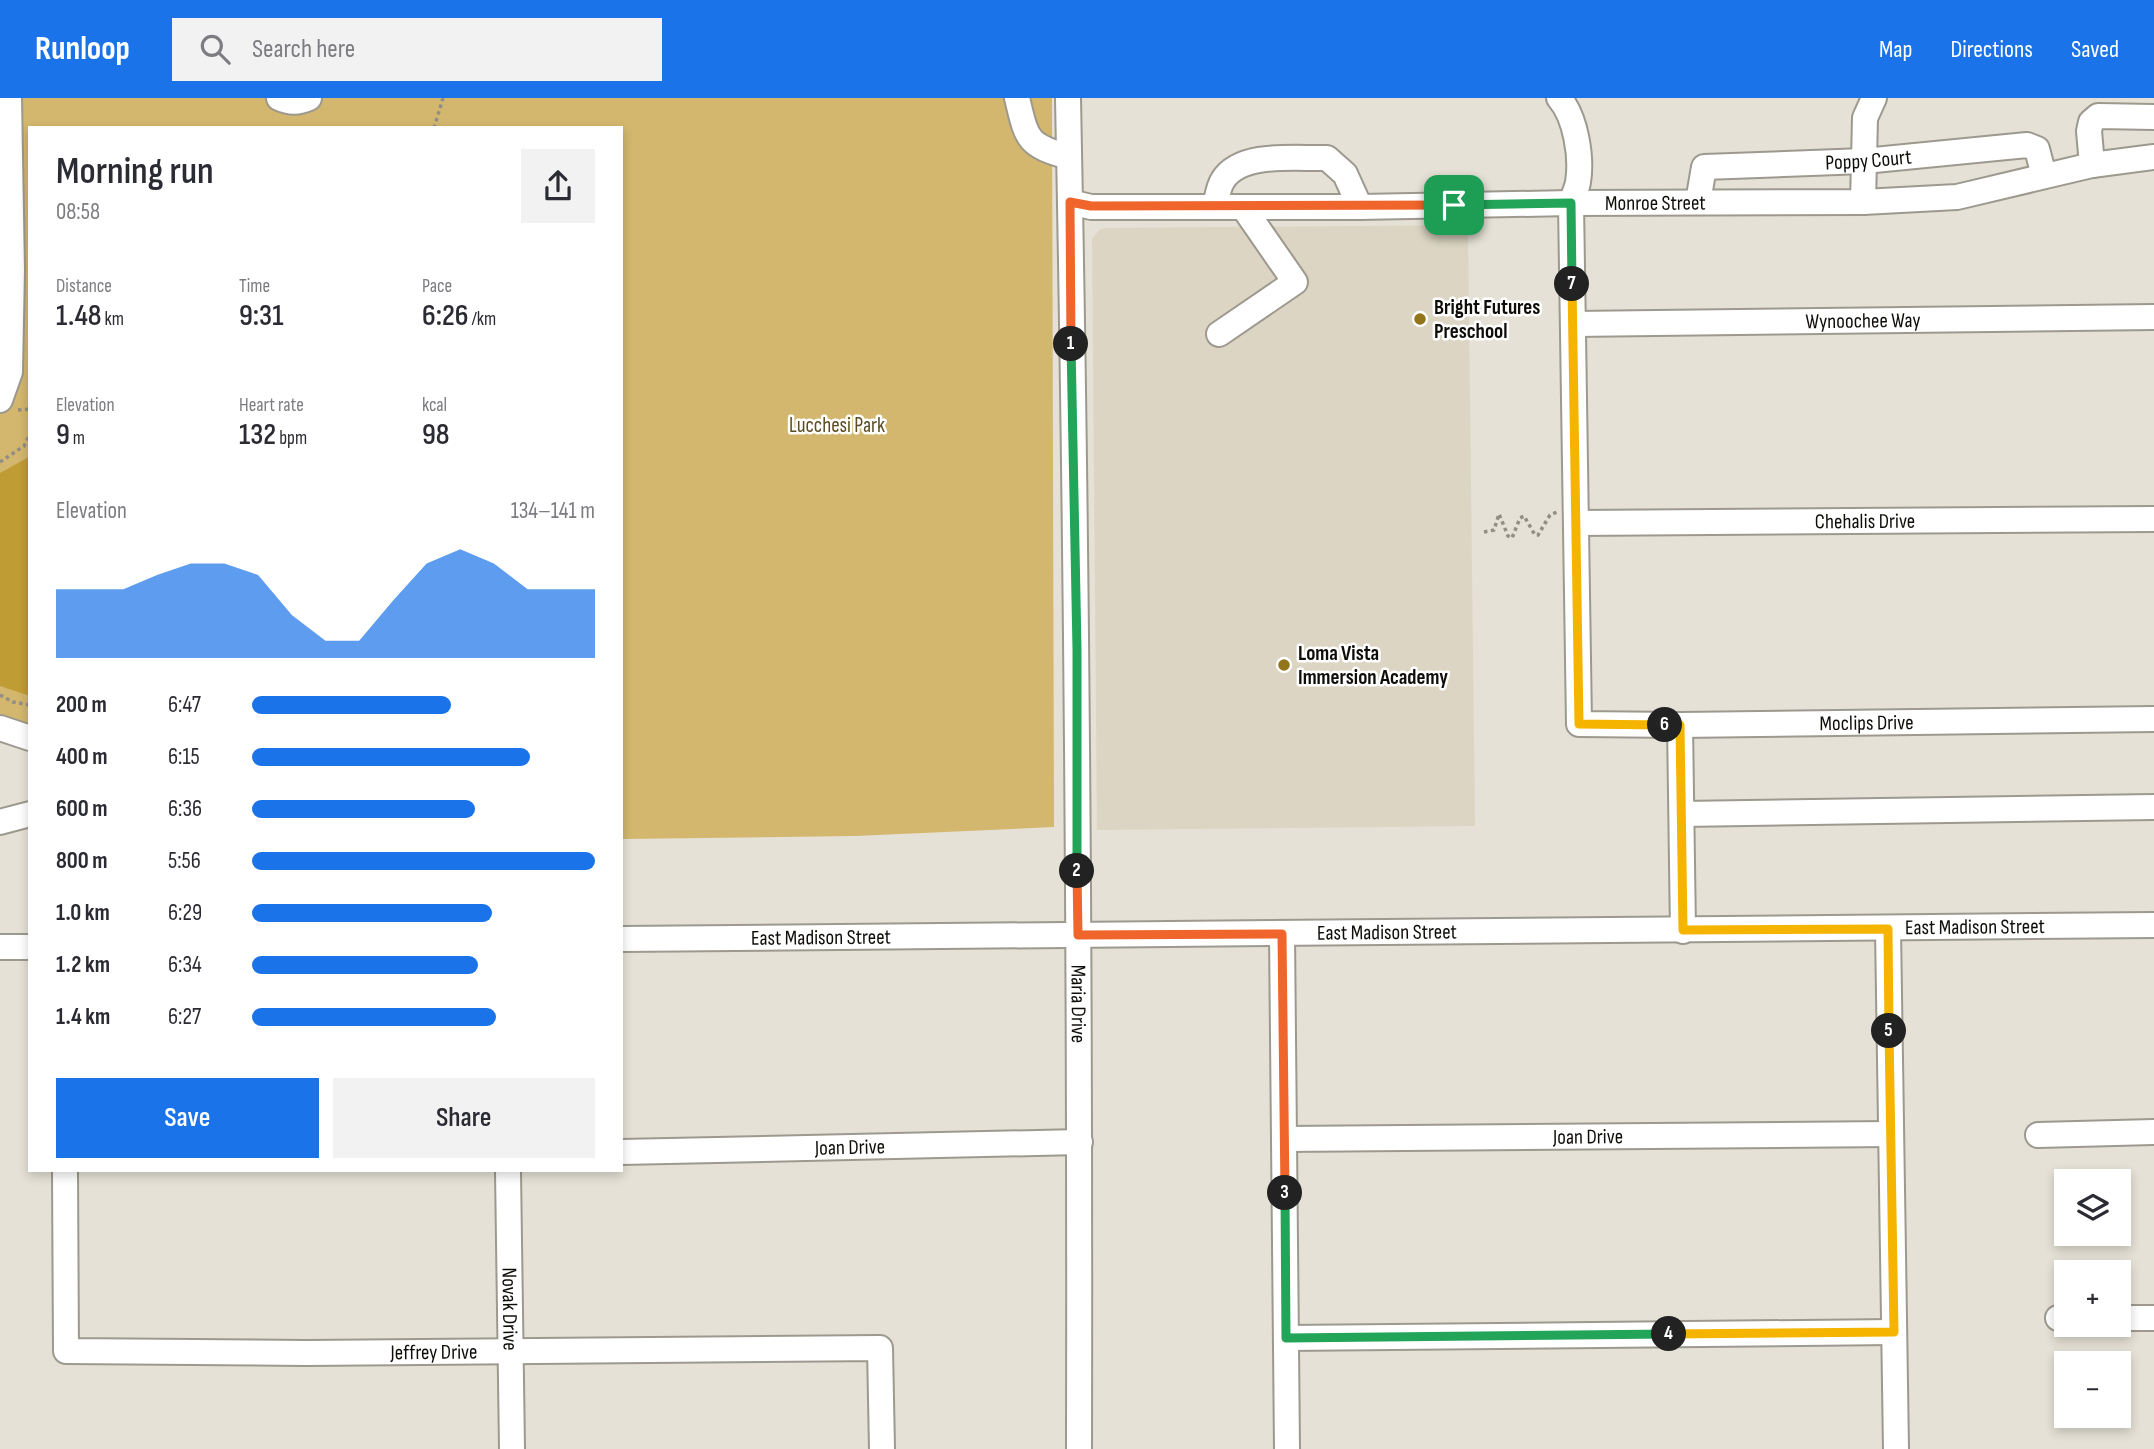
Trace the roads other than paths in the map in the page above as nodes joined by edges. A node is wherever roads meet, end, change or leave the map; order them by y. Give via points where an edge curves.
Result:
1 (9, 98) edge
2 (279, 98) edge
3 (309, 98) edge
4 (1017, 98) edge
5 (1068, 98) edge
6 (1559, 98) edge
7 (1874, 98) edge
8 (2154, 117) edge
9 (1069, 157) junction
10 (2154, 157) edge
11 (1864, 160) junction
12 (2092, 165) junction
13 (2044, 176) junction
14 (1070, 202) junction
15 (1698, 202) junction
16 (1863, 202) junction
17 (1571, 203) junction
18 (1215, 206) junction
19 (1243, 206) junction
20 (1360, 207) junction
21 (20, 208) edge
22 (21, 253) edge
23 (2154, 317) edge
24 (1573, 324) junction
25 (1219, 334) dead end
26 (0, 400) edge
27 (1567, 517) junction
28 (2154, 519) edge
29 (2154, 719) edge
30 (1680, 725) junction
31 (0, 728) edge
32 (28, 737) edge
33 (2154, 807) edge
34 (1682, 814) junction
35 (28, 815) edge
36 (0, 822) edge
37 (2154, 925) edge
38 (1888, 929) junction
39 (1683, 930) junction
40 (1282, 934) junction
41 (1078, 935) junction
42 (623, 939) edge
43 (0, 947) edge
44 (28, 947) edge
45 (2154, 1132) edge
46 (1891, 1134) junction
47 (2038, 1135) dead end
48 (1284, 1139) junction
49 (1080, 1142) junction
50 (623, 1152) edge
51 (65, 1172) edge
52 (508, 1172) edge
53 (2131, 1318) edge
54 (2154, 1318) edge
55 (1894, 1332) junction
56 (1286, 1338) junction
57 (511, 1351) junction
58 (512, 1449) edge
59 (882, 1449) edge
60 (1079, 1449) edge
61 (1287, 1449) edge
62 (1896, 1449) edge

1 - 21 street
2 - 3 street via 290,102
4 - 9 street via 1026,134 1045,150
5 - 9 street, Maria Drive
6 - 17 street via 1575,130 1578,181
7 - 11 street via 1865,118
8 - 12 street via 2098,116 2089,131
9 - 14 street, Maria Drive
10 - 12 street, Monroe Street
11 - 13 street, Poppy Court via 2027,145 2037,149
11 - 15 street, Poppy Court via 1704,167
11 - 16 street
12 - 13 street, Monroe Street
13 - 16 street, Monroe Street via 1957,197
14 - 18 street, Monroe Street
14 - 41 street, Maria Drive
15 - 16 street, Monroe Street
15 - 17 street, Monroe Street
17 - 20 street, Monroe Street
17 - 24 street
18 - 19 street, Monroe Street
18 - 20 street via 1222,181 1235,167 1253,160 1327,158 1345,174
19 - 20 street, Monroe Street
19 - 25 street via 1295,282
21 - 22 street
22 - 26 street via 10,372
23 - 24 street, Wynoochee Way
24 - 27 street
27 - 28 street, Chehalis Drive
27 - 30 street, Moclips Drive via 1579,724
29 - 30 street, Moclips Drive
30 - 34 street
31 - 32 street
33 - 34 street
34 - 39 street
35 - 36 street
37 - 38 street, East Madison Street
38 - 39 street, East Madison Street
38 - 46 street
39 - 40 street, East Madison Street
40 - 41 street, East Madison Street
40 - 48 street
41 - 42 street, East Madison Street
41 - 49 street, Maria Drive
43 - 44 street
45 - 47 street
46 - 48 street, Joan Drive
46 - 55 street
48 - 56 street
49 - 50 street, Joan Drive
49 - 60 street, Maria Drive
51 - 57 street, Jeffrey Drive via 66,1350
52 - 57 street, Novak Drive
53 - 54 street
55 - 56 street
55 - 62 street
56 - 61 street
57 - 58 street, Novak Drive
57 - 59 street, Jeffrey Drive via 880,1348

